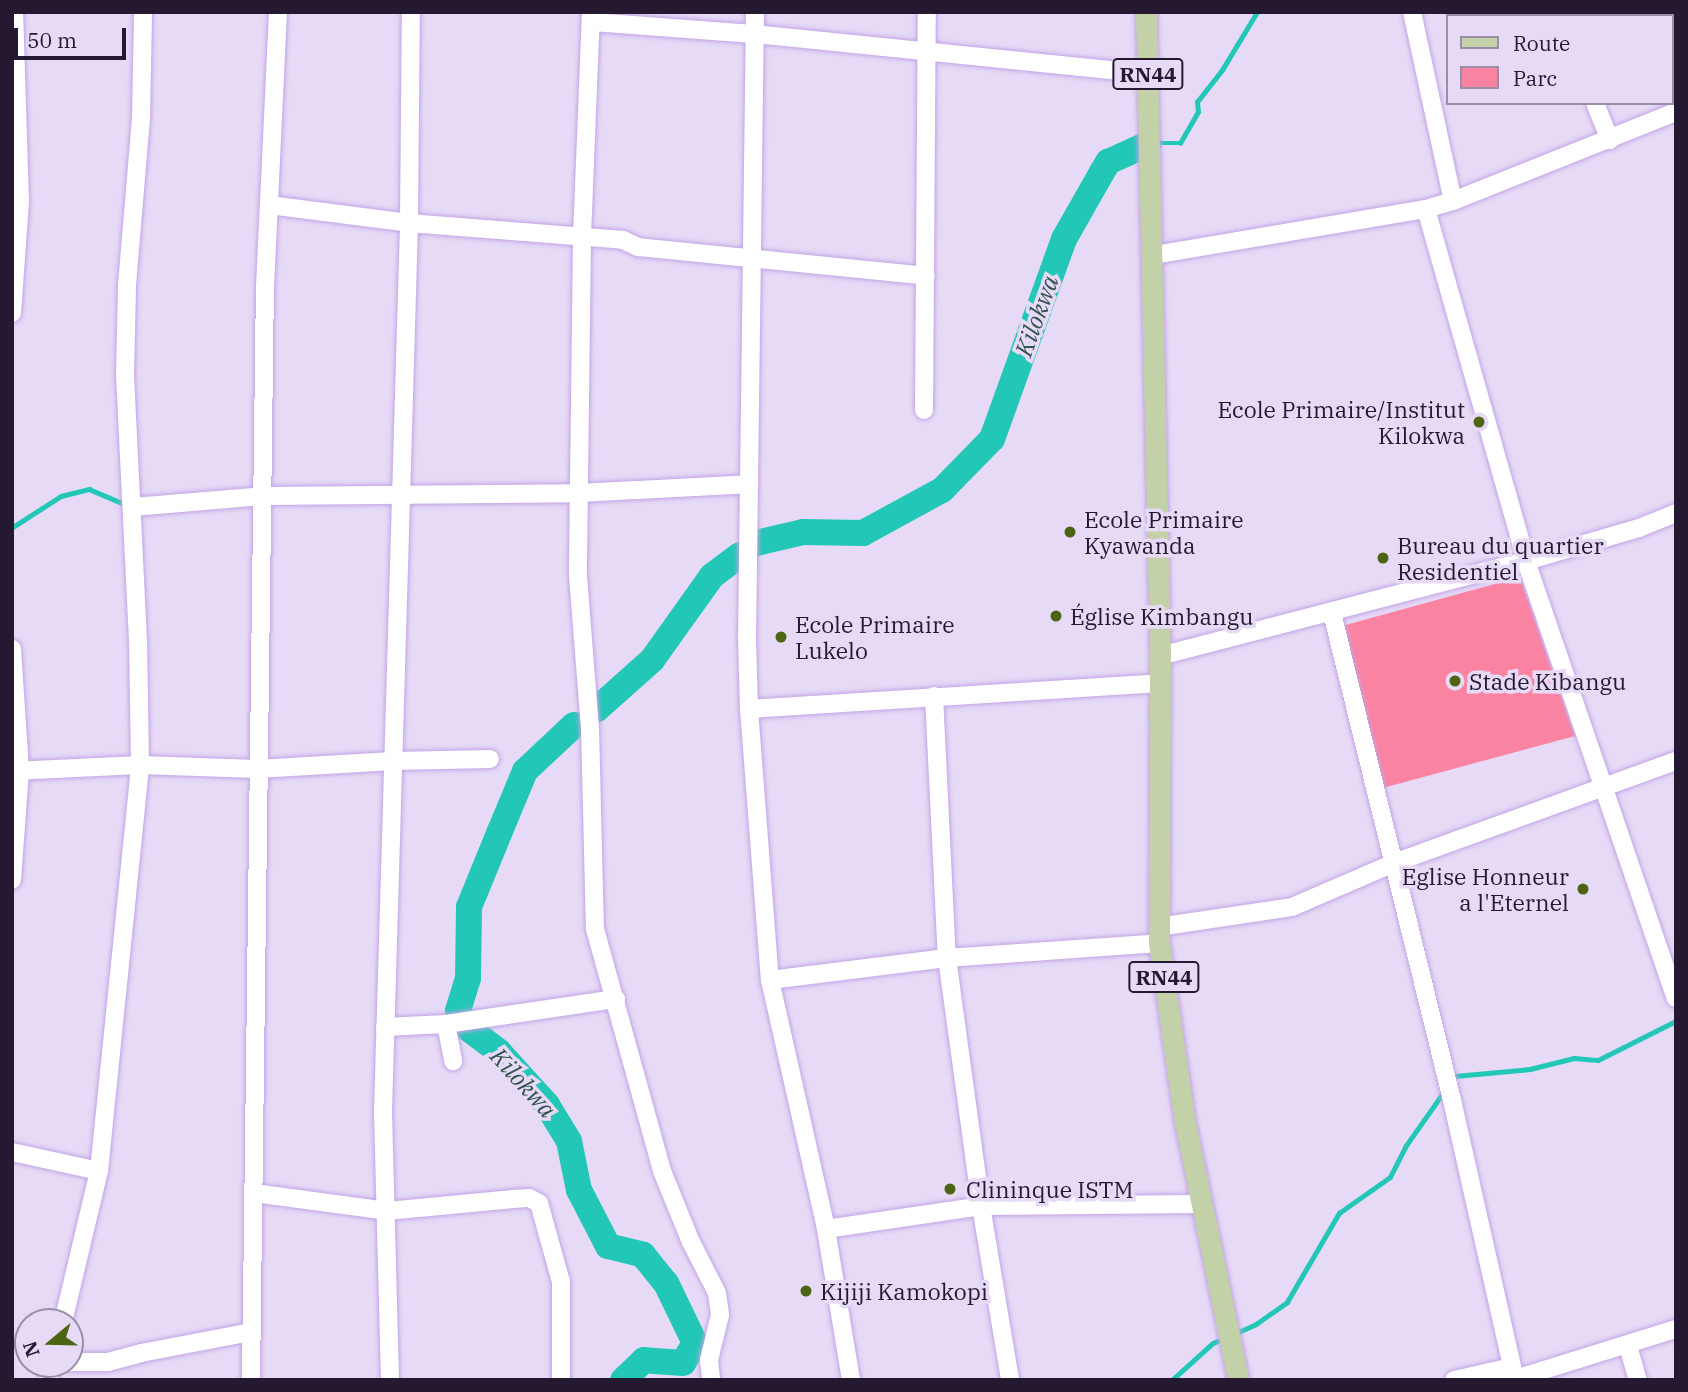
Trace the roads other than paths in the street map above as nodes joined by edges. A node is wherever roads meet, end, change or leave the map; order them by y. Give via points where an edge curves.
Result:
1 (15, 12) edge
2 (143, 12) edge
3 (278, 12) edge
4 (411, 12) edge
5 (755, 12) edge
6 (928, 12) edge
7 (1146, 12) edge
8 (1412, 12) edge
9 (591, 17) edge
10 (755, 34) junction
11 (928, 52) junction
12 (1148, 74) junction
13 (1596, 105) edge
14 (1676, 112) edge
15 (1610, 140) junction
16 (1453, 201) junction
17 (269, 205) junction
18 (1426, 209) junction
19 (409, 223) junction
20 (582, 237) junction
21 (1153, 255) junction
22 (751, 258) junction
23 (926, 276) junction
24 (12, 313) edge
25 (924, 410) dead end
26 (748, 484) junction
27 (579, 493) junction
28 (262, 496) junction
29 (401, 496) junction
30 (133, 507) junction
31 (1676, 513) edge
32 (1526, 561) junction
33 (1332, 613) junction
34 (12, 649) edge
35 (1160, 656) junction
36 (1159, 683) junction
37 (933, 696) junction
38 (749, 709) junction
39 (490, 759) dead end
40 (393, 761) junction
41 (1676, 761) edge
42 (139, 765) junction
43 (257, 769) junction
44 (16, 771) edge
45 (1604, 786) junction
46 (1394, 863) junction
47 (12, 880) edge
48 (1159, 935) junction
49 (947, 958) junction
50 (771, 980) junction
51 (1676, 998) edge
52 (616, 999) junction
53 (450, 1023) junction
54 (385, 1027) junction
55 (453, 1061) dead end
56 (12, 1152) edge
57 (99, 1171) junction
58 (254, 1193) junction
59 (1201, 1204) junction
60 (981, 1206) junction
61 (387, 1211) junction
62 (826, 1229) junction
63 (66, 1308) edge
64 (1676, 1329) edge
65 (251, 1332) junction
66 (1628, 1346) junction
67 (84, 1362) edge
68 (1237, 1372) edge
69 (1514, 1375) edge
70 (251, 1380) edge
71 (390, 1380) edge
72 (561, 1380) edge
73 (711, 1380) edge
74 (851, 1380) edge
75 (1010, 1380) edge
76 (1454, 1380) edge
77 (1638, 1380) edge

1 - 24 street via 20,201
2 - 30 street via 141,118 127,285
3 - 17 street
4 - 19 street
5 - 10 street
6 - 11 street
7 - 12 main road, RN44
8 - 16 street
9 - 10 street
9 - 20 street
10 - 11 street
10 - 22 street
11 - 12 street
11 - 23 street
12 - 21 main road, RN44
13 - 15 street
14 - 15 street
15 - 16 street
16 - 18 street
17 - 19 street
17 - 28 street
18 - 21 street
18 - 32 street
19 - 20 street
19 - 29 street
20 - 22 street
20 - 27 street
21 - 35 main road, RN44
22 - 23 street
22 - 26 street
23 - 25 street
26 - 27 street
26 - 38 street
27 - 29 street
27 - 52 street via 578,576 591,753 595,929
28 - 29 street
28 - 30 street
28 - 43 street
29 - 40 street
30 - 42 street
31 - 32 street
32 - 33 street
32 - 45 street
33 - 35 street
33 - 46 street
34 - 44 street
35 - 36 main road, RN44
36 - 37 street
36 - 48 main road, RN44
37 - 38 street
37 - 49 street
38 - 50 street
39 - 40 street
40 - 43 street
40 - 54 street
41 - 45 street
42 - 43 street
42 - 44 street
42 - 57 street
43 - 58 street
44 - 47 street
45 - 46 street
45 - 51 street
46 - 48 street via 1292,907
46 - 69 street
48 - 49 street
48 - 59 main road, RN44
49 - 50 street
49 - 60 street
50 - 62 street
52 - 53 street
52 - 73 street via 662,1171 717,1293 720,1315 709,1360
53 - 54 street
53 - 55 street
54 - 61 street
56 - 57 street
57 - 63 street
58 - 61 street
58 - 65 street
59 - 60 street
59 - 68 main road, RN44
60 - 62 street
60 - 75 street
61 - 71 street
61 - 72 street via 529,1198 539,1203 561,1282
62 - 74 street
64 - 66 street
65 - 67 street via 108,1362
65 - 70 street
66 - 69 street
66 - 77 street
69 - 76 street

